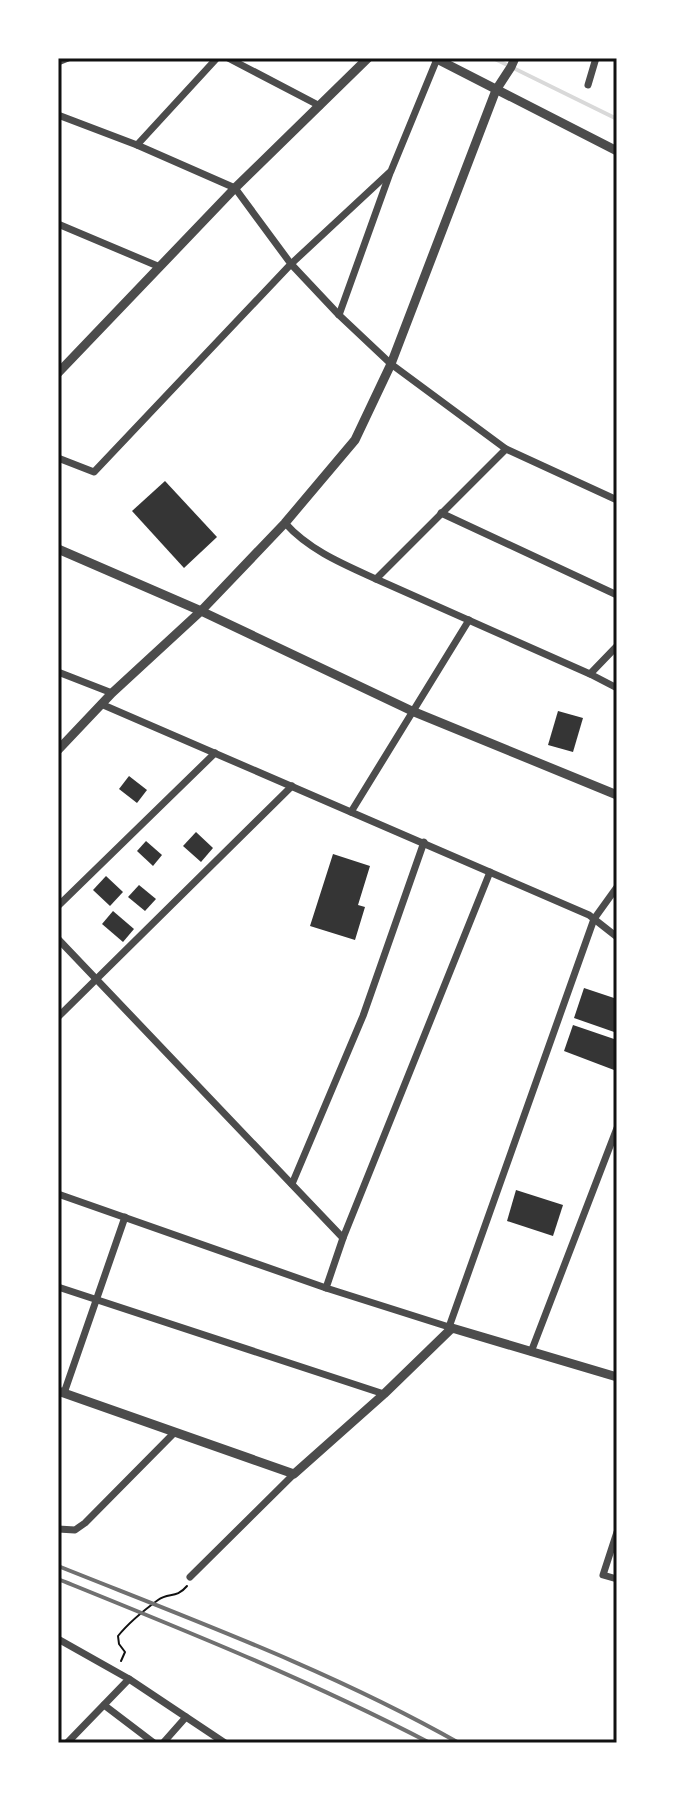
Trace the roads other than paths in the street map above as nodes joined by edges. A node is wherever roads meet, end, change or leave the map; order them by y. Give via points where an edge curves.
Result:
1 (68, 58) edge
2 (217, 58) edge
3 (228, 58) edge
4 (368, 58) edge
5 (436, 58) edge
6 (515, 58) edge
7 (596, 58) edge
8 (58, 62) edge
9 (588, 85) dead end
10 (496, 90) junction
11 (320, 106) junction
12 (58, 115) edge
13 (137, 145) junction
14 (617, 151) edge
15 (391, 171) junction
16 (235, 188) junction
17 (58, 224) edge
18 (291, 264) junction
19 (160, 267) junction
20 (339, 315) junction
21 (391, 364) junction
22 (58, 373) edge
23 (506, 449) junction
24 (58, 458) edge
25 (617, 500) edge
26 (441, 513) junction
27 (285, 523) junction
28 (58, 549) edge
29 (376, 579) junction
30 (617, 595) edge
31 (201, 611) junction
32 (469, 620) junction
33 (617, 646) edge
34 (58, 672) edge
35 (590, 674) junction
36 (617, 688) edge
37 (112, 693) junction
38 (101, 704) junction
39 (412, 711) junction
40 (58, 750) edge
41 (215, 753) junction
42 (292, 786) junction
43 (617, 795) edge
44 (351, 812) junction
45 (424, 842) junction
46 (490, 872) junction
47 (617, 887) edge
48 (58, 906) edge
49 (594, 919) junction
50 (617, 937) edge
51 (58, 939) edge
52 (95, 978) junction
53 (58, 1017) edge
54 (617, 1128) edge
55 (292, 1184) junction
56 (58, 1194) edge
57 (125, 1217) junction
58 (343, 1238) junction
59 (58, 1287) edge
60 (326, 1288) junction
61 (97, 1300) junction
62 (451, 1327) junction
63 (531, 1352) junction
64 (617, 1377) edge
65 (61, 1392) edge
66 (384, 1394) junction
67 (175, 1432) junction
68 (294, 1474) junction
69 (58, 1529) edge
70 (617, 1532) edge
71 (190, 1577) road end
72 (617, 1579) edge
73 (58, 1639) edge
74 (129, 1679) junction
75 (104, 1705) junction
76 (186, 1717) junction
77 (67, 1743) edge
78 (154, 1743) edge
79 (163, 1743) edge
80 (225, 1743) edge

1 - 8 street
2 - 13 street
3 - 11 street
4 - 11 street
5 - 10 street
5 - 15 street
6 - 10 street
7 - 9 street
10 - 14 street
10 - 21 street
11 - 16 street
12 - 13 street
13 - 16 street
15 - 18 street
15 - 20 street
16 - 18 street
16 - 19 street
17 - 19 street
18 - 20 street
18 - 24 street via 94,472
19 - 22 street
20 - 21 street
21 - 23 street
21 - 27 street via 355,440
23 - 25 street
23 - 26 street
26 - 29 street
26 - 30 street
27 - 29 street via 297,537
27 - 31 street
28 - 31 street
29 - 32 street
31 - 37 street
31 - 39 street
32 - 35 street
32 - 39 street
33 - 35 street
34 - 37 street
35 - 36 street
37 - 38 street
38 - 40 street
38 - 41 street
39 - 43 street
39 - 44 street
41 - 42 street
41 - 48 street
42 - 44 street
42 - 52 street
44 - 45 street
45 - 46 street
45 - 55 street via 363,1016
46 - 49 street
46 - 58 street
47 - 49 street
49 - 50 street
49 - 62 street
51 - 52 street
52 - 53 street
52 - 55 street
54 - 63 street
55 - 58 street
56 - 57 street
57 - 60 street
57 - 61 street
58 - 60 street
59 - 61 street
60 - 62 street
61 - 65 street
61 - 66 street
62 - 63 street
62 - 66 street
63 - 64 street
65 - 67 street
66 - 68 street
67 - 68 street
67 - 69 street via 85,1523 75,1530
68 - 71 street
70 - 72 street via 603,1575
73 - 74 street
74 - 75 street
74 - 76 street
75 - 77 street
75 - 78 street
76 - 79 street
76 - 80 street

